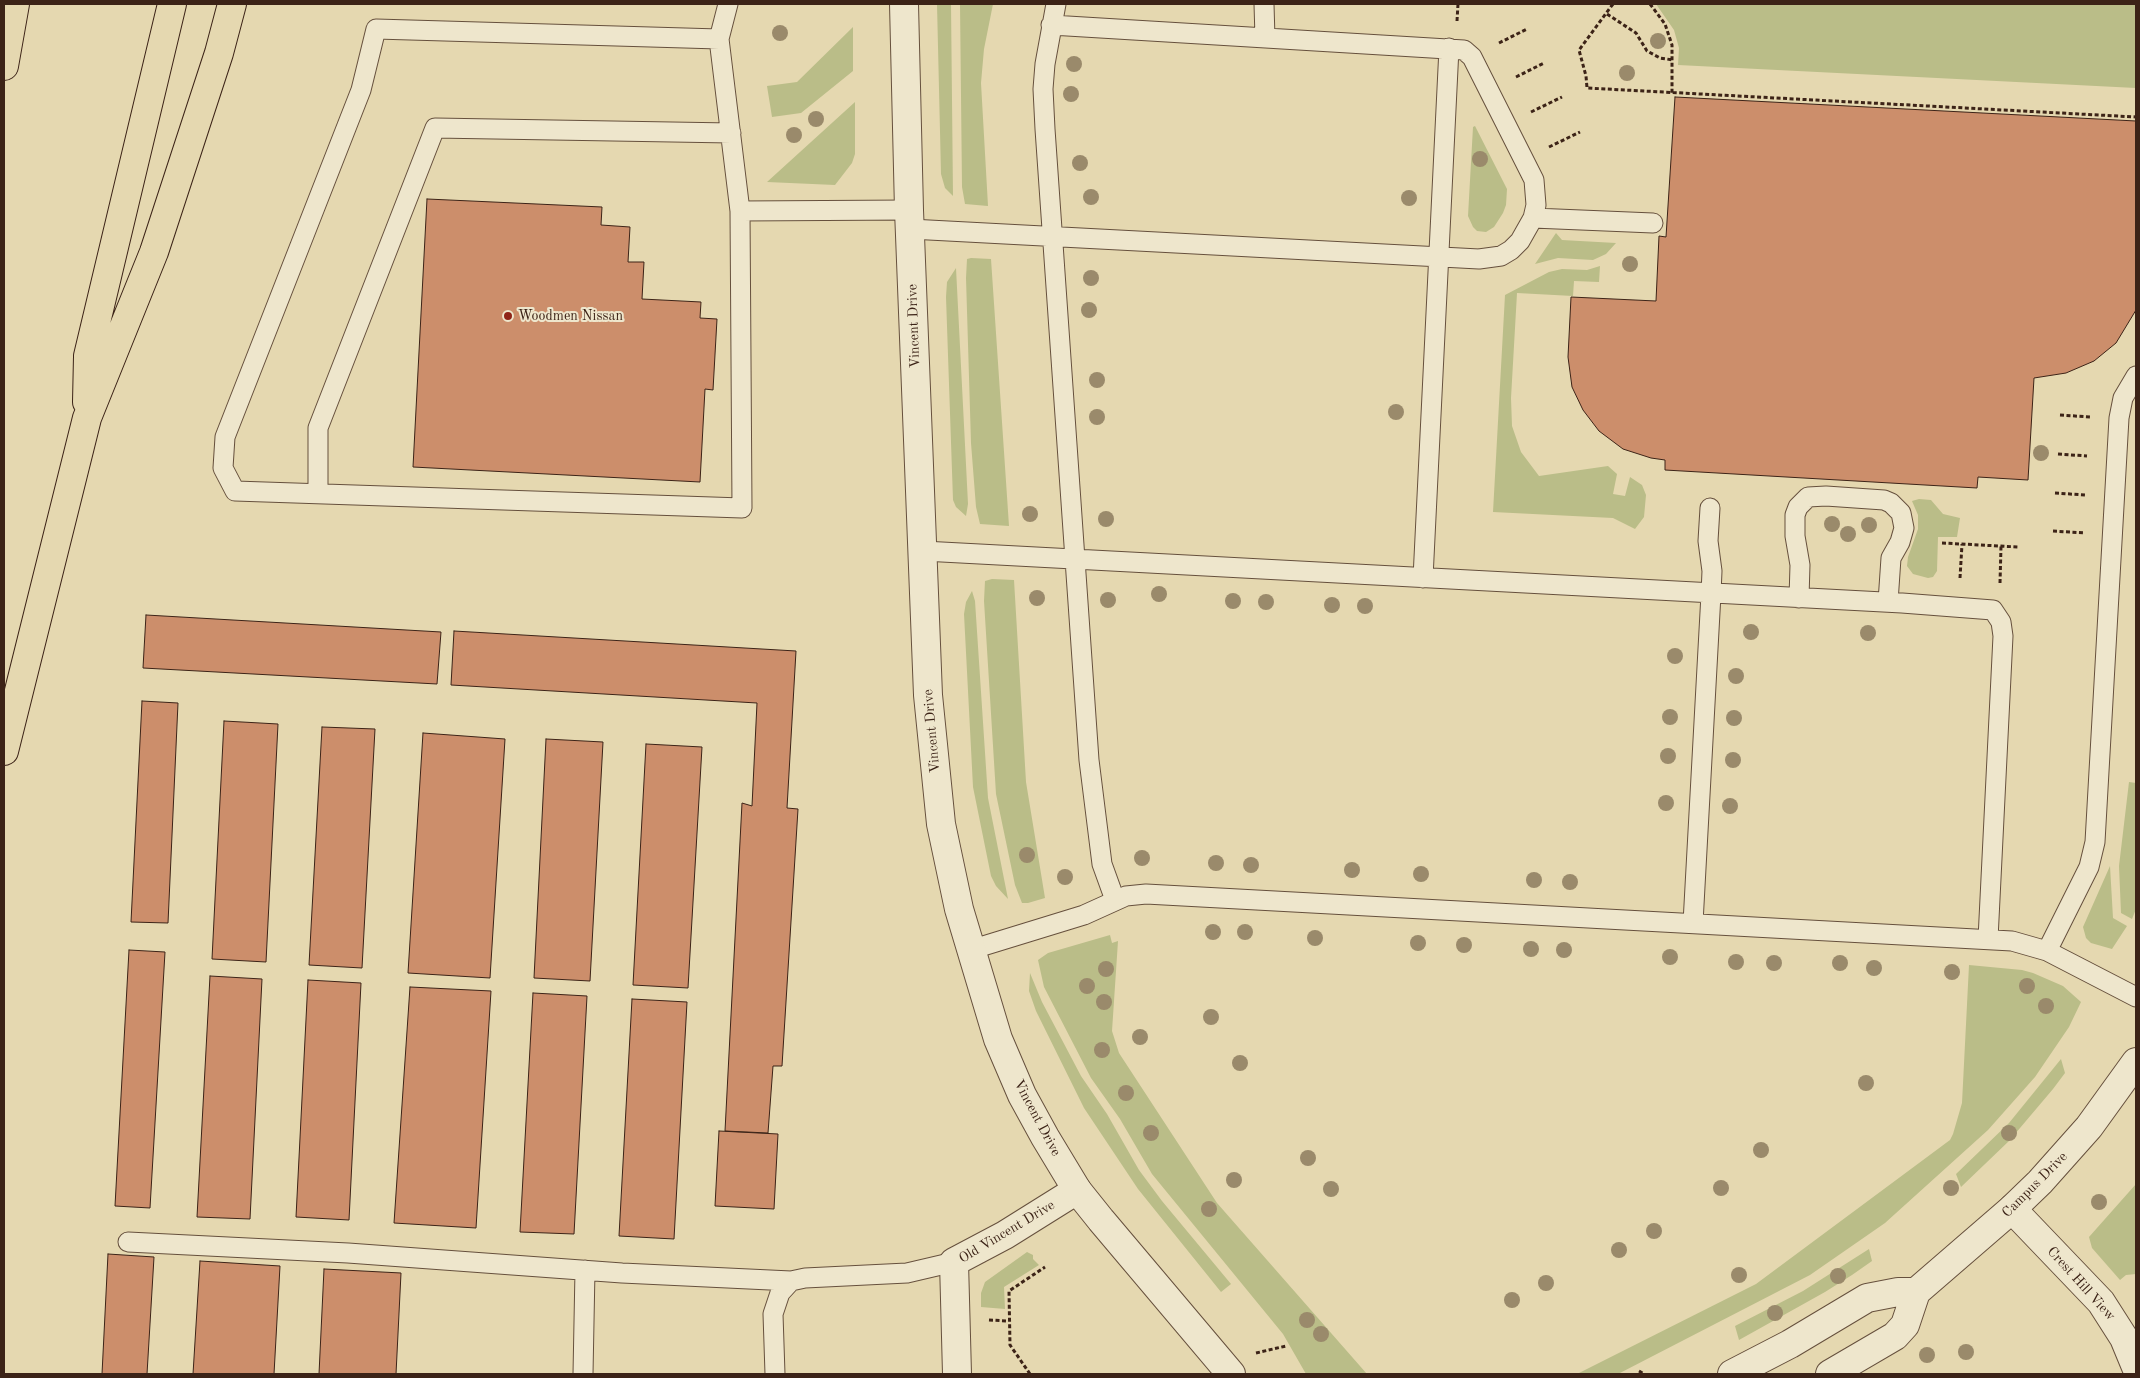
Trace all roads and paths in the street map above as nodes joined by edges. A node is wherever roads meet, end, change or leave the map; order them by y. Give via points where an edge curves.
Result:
1 (14, 4) edge
2 (172, 4) edge
3 (232, 4) edge
4 (728, 4) edge
5 (904, 4) edge
6 (1056, 4) edge
7 (1264, 4) edge
8 (1614, 4) edge
9 (1650, 4) edge
10 (1607, 14) junction
11 (1052, 25) junction
12 (1265, 38) junction
13 (720, 39) junction
14 (1449, 48) junction
15 (1673, 60) junction
16 (4, 66) edge
17 (1672, 93) junction
18 (2136, 117) edge
19 (731, 133) junction
20 (740, 211) junction
21 (1533, 218) junction
22 (909, 220) junction
23 (1653, 223) dead end
24 (1052, 236) junction
25 (1440, 257) junction
26 (2136, 376) edge
27 (87, 418) junction
28 (318, 493) junction
29 (1710, 508) dead end
30 (1942, 543) dead end
31 (1962, 544) junction
32 (2001, 546) junction
33 (2018, 547) dead end
34 (923, 551) junction
35 (1073, 558) junction
36 (1423, 578) junction
37 (1711, 594) junction
38 (1799, 598) junction
39 (1888, 602) junction
40 (1959, 607) junction
41 (1993, 610) junction
42 (4, 751) edge
43 (1115, 900) junction
44 (1693, 923) junction
45 (1988, 939) junction
46 (970, 950) junction
47 (2048, 951) junction
48 (2136, 997) edge
49 (2136, 1062) edge
50 (1077, 1190) junction
51 (2012, 1209) junction
52 (128, 1242) dead end
53 (954, 1262) junction
54 (1045, 1267) dead end
55 (585, 1270) junction
56 (791, 1281) junction
57 (1916, 1292) junction
58 (2136, 1367) edge
59 (1639, 1371) dead end
60 (583, 1374) edge
61 (775, 1374) edge
62 (957, 1374) edge
63 (1030, 1374) edge
64 (1231, 1374) edge
65 (1644, 1374) edge
66 (1732, 1374) edge
67 (1830, 1374) edge

1 - 16 highway
2 - 27 highway via 88,356
3 - 27 highway via 154,252
4 - 13 lane
5 - 22 street, Vincent Drive
6 - 11 lane
7 - 12 lane
8 - 10 path
9 - 15 path via 1670,35
10 - 15 path via 1636,33 1647,52
10 - 17 path via 1578,50 1587,88
11 - 12 lane
11 - 24 lane via 1043,89
12 - 14 lane
13 - 19 lane
13 - 28 lane via 376,28 361,90 225,437 223,468 235,491
14 - 21 lane via 1464,50 1472,57 1529,169 1536,190
14 - 25 lane
15 - 17 path
17 - 18 path
19 - 20 lane
19 - 28 lane via 435,128 318,428
20 - 22 lane
20 - 28 lane via 742,508
21 - 23 lane
21 - 25 lane via 1520,241 1501,256 1479,259
22 - 24 lane
22 - 34 street, Vincent Drive
24 - 25 lane
24 - 35 lane
25 - 36 lane
26 - 47 lane via 2123,398 2119,418 2095,842 2089,867
27 - 42 highway
29 - 37 lane
30 - 31 path
31 - 32 path
31 - 40 path
32 - 33 path
32 - 41 path via 2000,582
34 - 35 lane
34 - 46 street, Vincent Drive via 928,695 935,779 950,868
35 - 36 lane
35 - 43 lane via 1093,804 1102,864
36 - 37 lane
37 - 38 lane
37 - 44 lane
38 - 39 lane
38 - 39 lane via 1800,565 1795,514 1808,497 1826,496 1884,500 1901,513 1904,528 1890,558
39 - 40 lane
40 - 41 lane
41 - 45 lane via 2001,622 2004,636
43 - 44 lane via 1146,894
43 - 46 lane via 1084,915
44 - 45 lane
45 - 47 lane via 2012,941
46 - 50 street, Vincent Drive via 998,1039 1022,1095
47 - 48 lane
49 - 51 street, Campus Drive via 2090,1127
50 - 53 street, Old Vincent Drive
50 - 64 street, Vincent Drive
51 - 57 street, Campus Drive
51 - 58 street, Crest Hill View via 2101,1302 2124,1338
52 - 55 lane
53 - 56 lane via 906,1273 812,1277
53 - 62 street, Old Vincent Drive
54 - 63 path via 1009,1291 1010,1345
55 - 56 lane
55 - 60 lane
56 - 61 lane via 780,1293 773,1314
57 - 66 street via 1867,1298
57 - 67 street via 1905,1325 1895,1336
59 - 65 path

